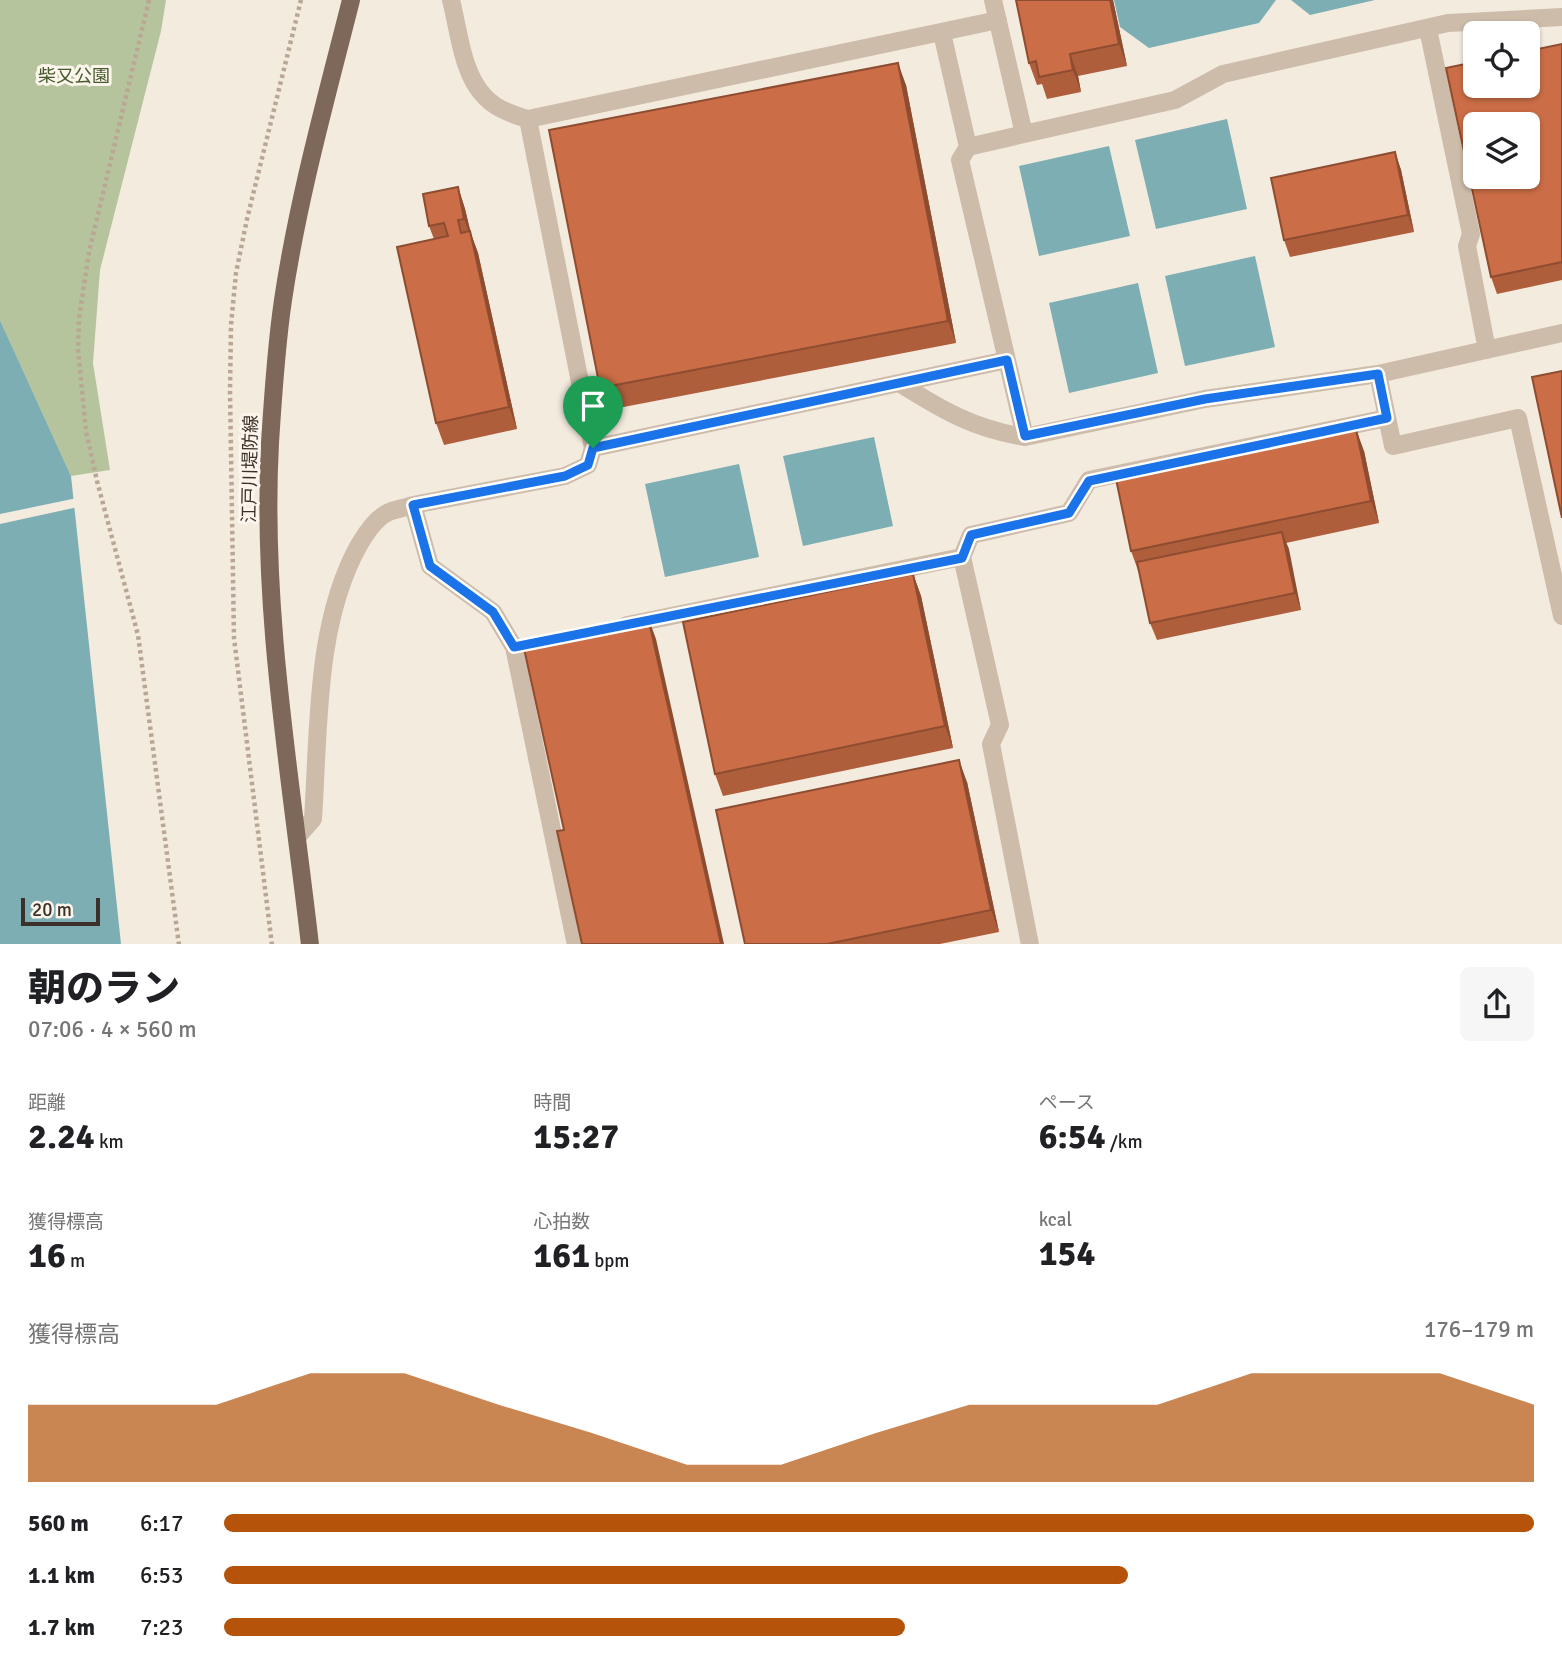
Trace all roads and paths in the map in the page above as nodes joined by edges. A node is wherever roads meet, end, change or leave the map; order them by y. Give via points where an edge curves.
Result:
1 (149, 0) edge
2 (301, 0) edge
3 (351, 0) edge
4 (451, 0) edge
5 (993, 0) edge
6 (1562, 17) edge
7 (998, 20) junction
8 (1428, 29) junction
9 (942, 33) junction
10 (528, 119) junction
11 (1024, 134) junction
12 (968, 147) junction
13 (1562, 333) edge
14 (1487, 350) junction
15 (1007, 360) junction
16 (1378, 374) junction
17 (900, 383) junction
18 (1387, 418) junction
19 (1025, 436) junction
20 (593, 448) junction
21 (413, 505) junction
22 (962, 558) junction
23 (1562, 616) edge
24 (609, 628) edge
25 (298, 837) junction
26 (179, 944) edge
27 (272, 944) edge
28 (310, 944) edge
29 (576, 944) edge
30 (1030, 944) edge

1 - 26 path via 89,252 78,350 86,431 138,635
2 - 27 path via 247,219 231,325 233,638
3 - 25 main road, 江戸川堤防線 via 301,202 283,299 270,444 275,636
4 - 10 lane via 477,86 498,107
5 - 7 lane
6 - 8 lane via 1448,23
7 - 9 lane
7 - 11 lane
8 - 11 lane via 1223,74 1175,100
8 - 14 lane via 1471,233 1467,246
9 - 10 lane
9 - 12 lane
10 - 20 lane
11 - 12 lane
12 - 15 lane via 960,160
13 - 14 lane
14 - 16 lane
15 - 17 lane
15 - 19 lane
16 - 18 lane
16 - 19 lane via 1205,399
17 - 19 lane via 970,424
17 - 20 lane
18 - 22 lane via 1089,481 1069,513 971,535
18 - 23 lane via 1393,446 1518,418
20 - 21 lane via 588,465 565,476
21 - 25 lane via 388,512 374,524 341,584 325,657 313,819
21 - 29 lane via 430,566 493,612 521,646
22 - 24 lane
22 - 30 lane via 1000,725 991,744
25 - 28 main road, 江戸川堤防線

